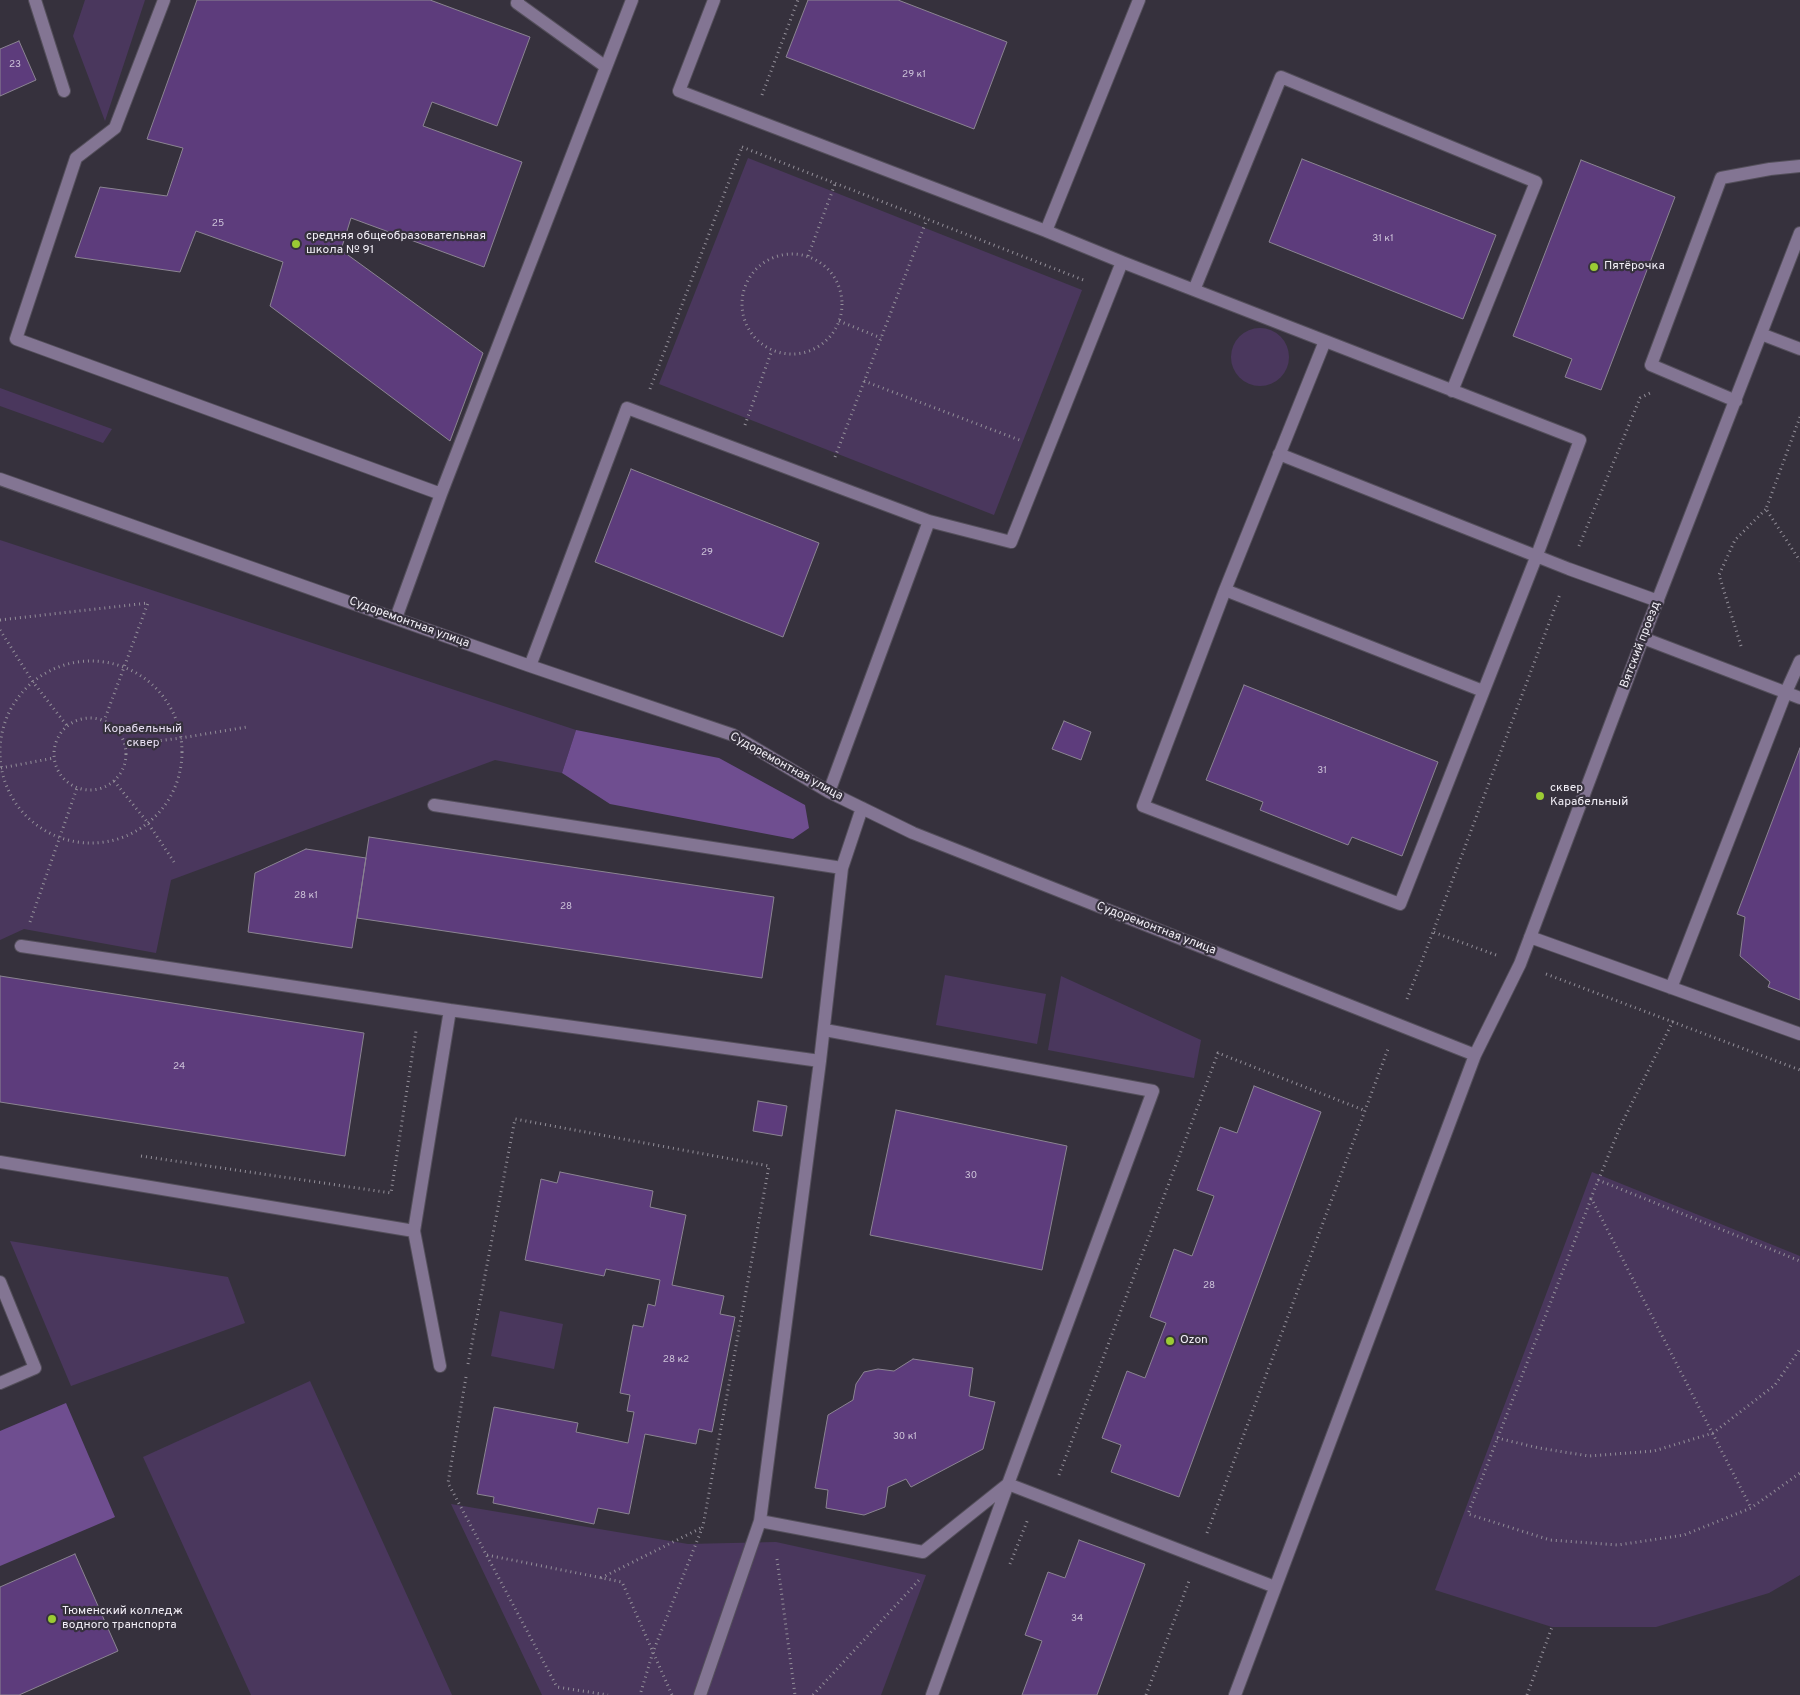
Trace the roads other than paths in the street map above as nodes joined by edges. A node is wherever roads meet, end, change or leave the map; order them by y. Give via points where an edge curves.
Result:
1 (35, 0) edge
2 (164, 0) edge
3 (518, 0) edge
4 (632, 0) edge
5 (714, 0) edge
6 (1139, 0) edge
7 (606, 66) junction
8 (64, 91) dead end
9 (1800, 166) edge
10 (1046, 230) junction
11 (1800, 232) edge
12 (1122, 262) junction
13 (1194, 290) junction
14 (1761, 334) junction
15 (1325, 341) junction
16 (1800, 349) edge
17 (1452, 391) junction
18 (1736, 401) junction
19 (1279, 454) junction
20 (0, 479) edge
21 (442, 494) junction
22 (929, 521) junction
23 (1537, 555) junction
24 (1225, 590) junction
25 (1658, 601) junction
26 (396, 618) junction
27 (1643, 638) junction
28 (1800, 661) edge
29 (530, 666) junction
30 (1484, 691) junction
31 (1786, 692) junction
32 (1800, 698) edge
33 (829, 792) junction
34 (434, 805) dead end
35 (862, 808) junction
36 (842, 868) junction
37 (1530, 937) junction
38 (21, 946) road end
39 (1671, 988) junction
40 (450, 1010) junction
41 (825, 1030) junction
42 (1800, 1034) edge
43 (1475, 1055) junction
44 (820, 1060) junction
45 (0, 1162) edge
46 (414, 1231) junction
47 (0, 1282) edge
48 (440, 1366) dead end
49 (0, 1383) edge
50 (1008, 1484) junction
51 (760, 1521) junction
52 (1275, 1588) junction
53 (700, 1695) edge
54 (932, 1695) edge
55 (1235, 1695) edge

1 - 8 street
2 - 21 street via 116,128 76,158 16,339
3 - 7 street via 517,3
4 - 7 street
5 - 10 street via 679,91
6 - 10 street
7 - 21 street
9 - 18 street via 1721,178 1651,365
10 - 12 street
11 - 14 street, Вятский проезд
12 - 13 street
12 - 22 street via 1012,542
13 - 15 street
13 - 17 street via 1281,77 1536,182
14 - 16 street
14 - 18 street, Вятский проезд
15 - 17 street
15 - 19 street
17 - 23 street via 1580,440
18 - 25 street, Вятский проезд
19 - 23 street
19 - 24 street
20 - 26 street, Судоремонтная улица
21 - 26 street
22 - 29 street via 627,408
22 - 33 street
23 - 25 street
23 - 30 street
24 - 30 street
24 - 30 street via 1143,806 1400,904
25 - 27 street, Вятский проезд
26 - 29 street, Судоремонтная улица
27 - 31 street
27 - 37 street, Вятский проезд
28 - 31 street
29 - 33 street, Судоремонтная улица via 733,735
31 - 32 street
31 - 39 street
33 - 35 street, Судоремонтная улица
34 - 36 street
35 - 36 street
35 - 43 street, Судоремонтная улица via 913,833
36 - 41 street
37 - 39 street
37 - 43 street, Вятский проезд
38 - 40 street
39 - 42 street
40 - 44 street
40 - 46 street
41 - 44 street
41 - 50 street via 1153,1090
43 - 52 street, Вятский проезд
44 - 51 street
45 - 46 street
46 - 48 street
47 - 49 street via 35,1368
50 - 51 street via 923,1552
50 - 52 street
50 - 54 street
51 - 53 street
52 - 55 street, Вятский проезд

